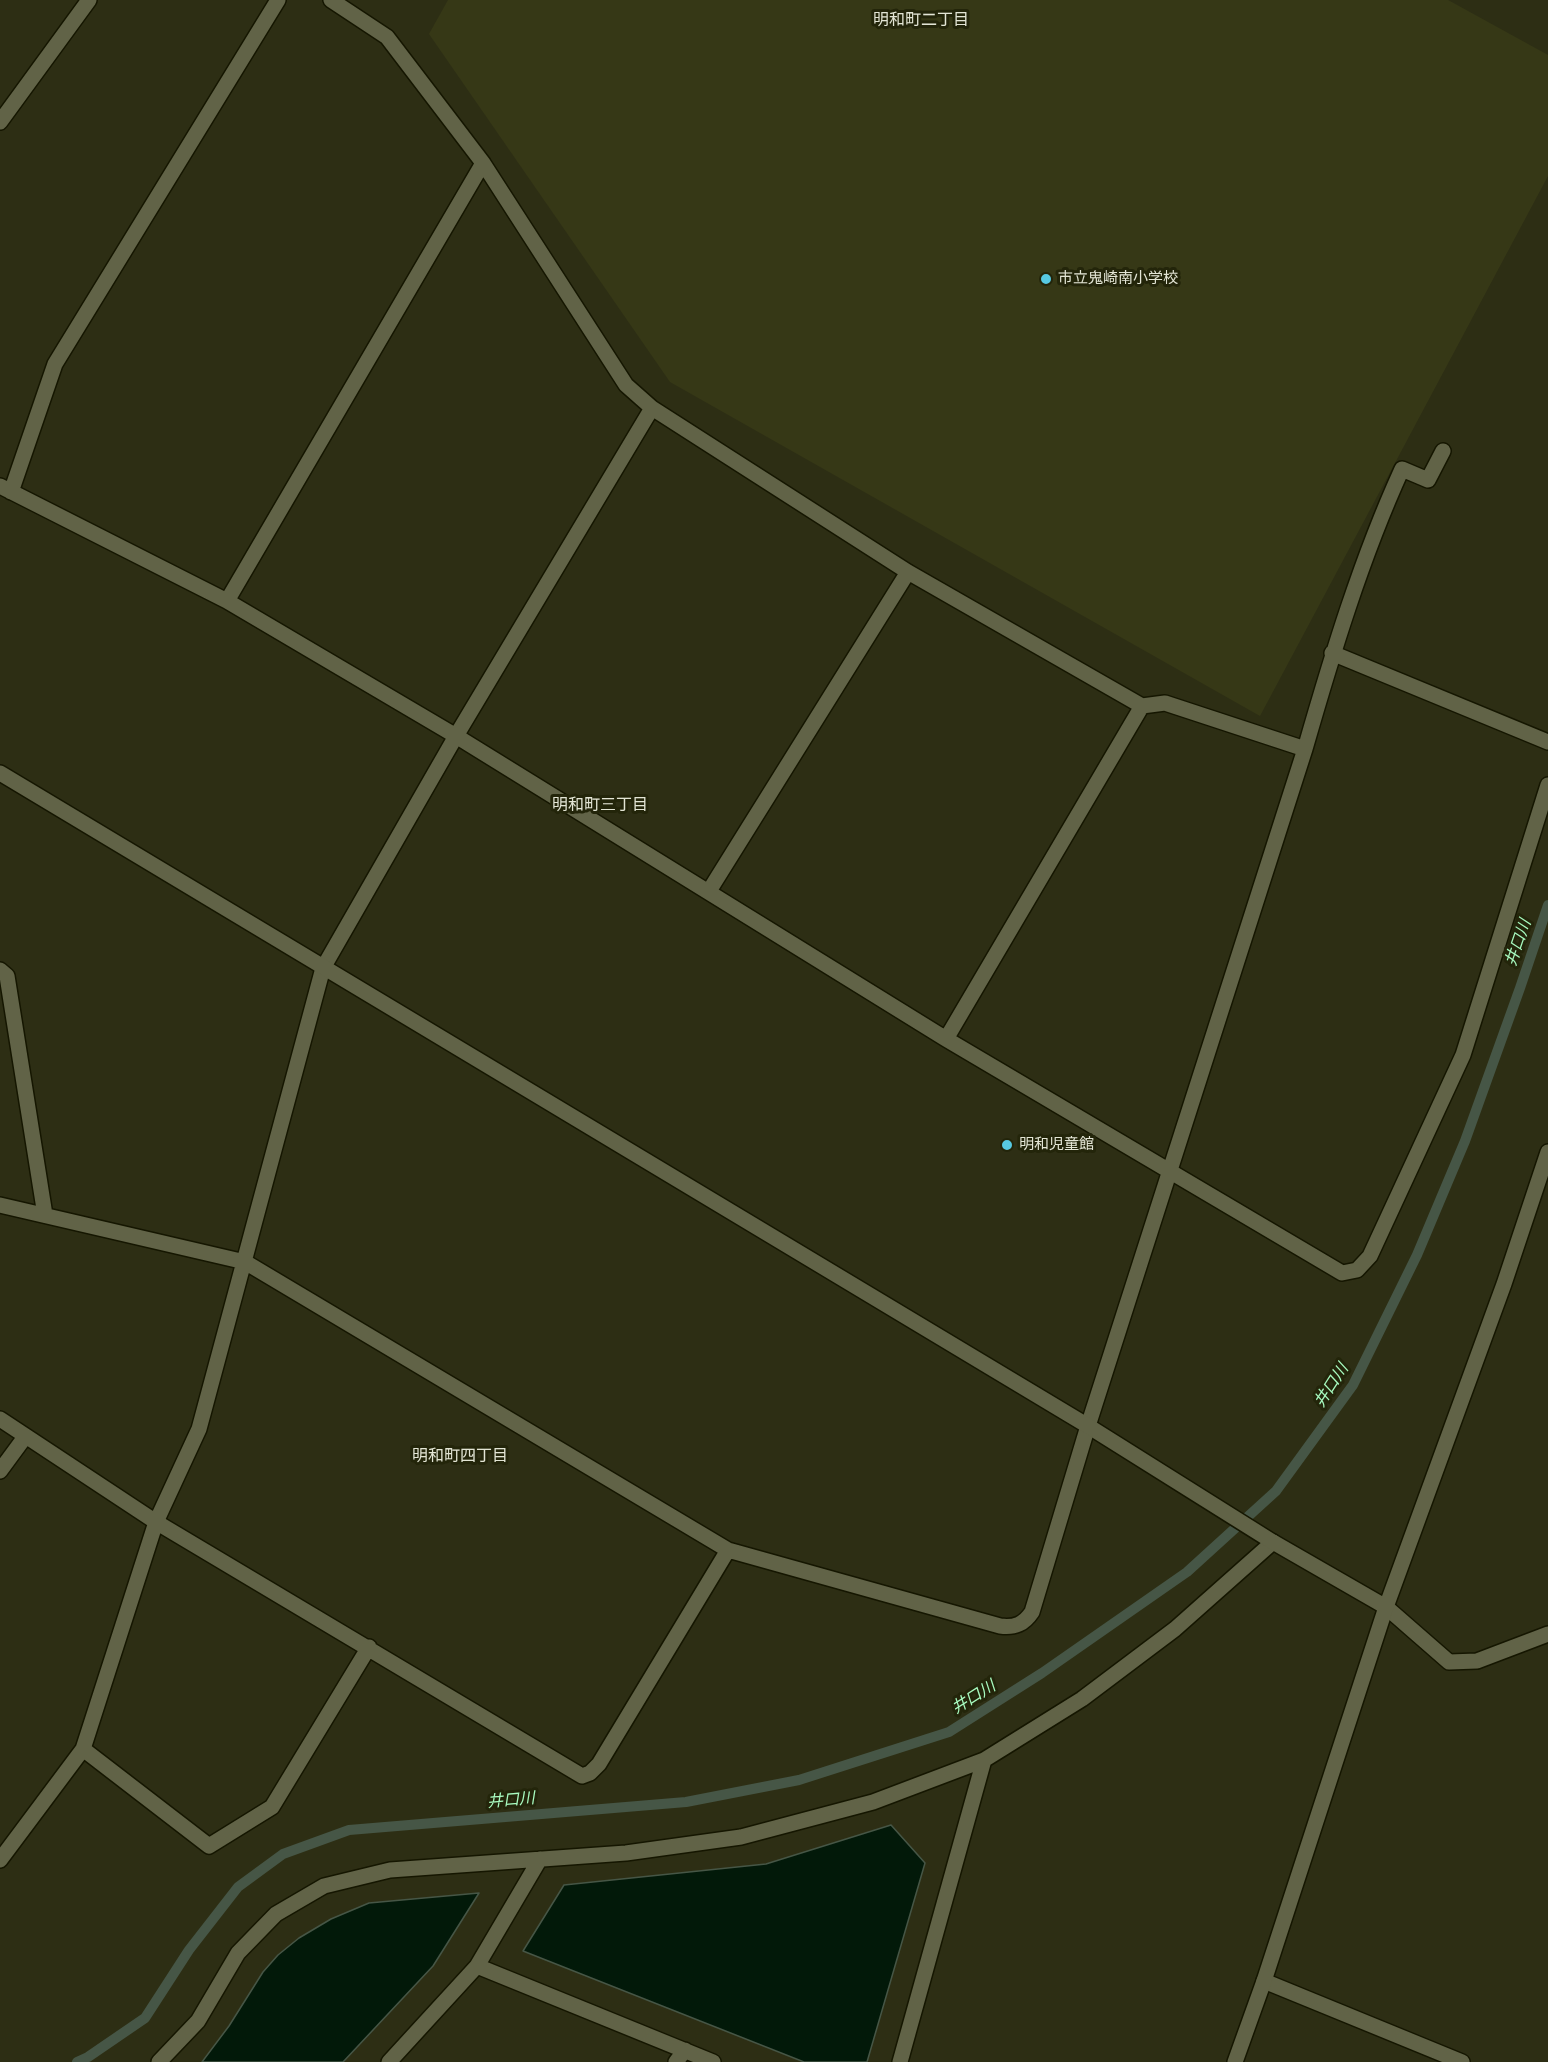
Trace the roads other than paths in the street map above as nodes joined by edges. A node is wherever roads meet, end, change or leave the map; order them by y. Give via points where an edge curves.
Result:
1 (88, 0) edge
2 (278, 0) edge
3 (331, 0) edge
4 (0, 122) edge
5 (483, 163) junction
6 (652, 408) junction
7 (1443, 451) dead end
8 (6, 489) edge
9 (908, 572) junction
10 (227, 601) junction
11 (1332, 653) junction
12 (1142, 706) junction
13 (456, 736) junction
14 (1548, 742) edge
15 (1305, 749) junction
16 (0, 773) edge
17 (1548, 785) edge
18 (709, 891) junction
19 (323, 968) junction
20 (0, 970) edge
21 (946, 1039) junction
22 (1548, 1152) edge
23 (1170, 1170) junction
24 (0, 1205) edge
25 (45, 1215) junction
26 (245, 1262) junction
27 (0, 1419) edge
28 (1088, 1426) junction
29 (25, 1437) junction
30 (0, 1471) edge
31 (156, 1522) junction
32 (1273, 1542) junction
33 (728, 1550) junction
34 (1386, 1607) junction
35 (1548, 1634) edge
36 (369, 1647) junction
37 (83, 1749) junction
38 (984, 1760) junction
39 (540, 1859) junction
40 (0, 1860) edge
41 (477, 1966) junction
42 (1264, 1981) junction
43 (680, 2056) edge
44 (159, 2062) edge
45 (389, 2062) edge
46 (713, 2062) edge
47 (900, 2062) edge
48 (1235, 2062) edge
49 (1462, 2062) edge

1 - 4 street
2 - 8 street via 55,364
3 - 5 street via 387,37
5 - 6 street via 626,385
5 - 10 street
6 - 9 street
6 - 13 street
7 - 11 street via 1428,480 1402,469
8 - 10 street
9 - 12 street
9 - 18 street
10 - 13 street
11 - 14 street
11 - 15 street
12 - 15 street via 1165,703
12 - 21 street
13 - 18 street
13 - 19 street
15 - 23 street
16 - 19 street
17 - 23 street via 1462,1055 1370,1256 1357,1270 1342,1273
18 - 21 street
19 - 26 street
19 - 28 street
20 - 25 street via 7,976
21 - 23 street
22 - 34 street
23 - 28 street
24 - 25 street
25 - 26 street
26 - 31 street via 200,1429
26 - 33 street
27 - 29 street
28 - 32 street
28 - 33 street via 1032,1612 1019,1625 1000,1626
29 - 30 street
29 - 31 street
31 - 36 street
31 - 37 street
32 - 34 street
32 - 38 street via 1175,1629 1082,1699
33 - 36 street via 599,1764 586,1775 569,1769
34 - 35 street via 1449,1662 1477,1661
34 - 42 street
36 - 37 street via 272,1807 209,1846
37 - 40 street
38 - 39 street via 873,1802 741,1837 626,1853
38 - 47 street
39 - 41 street
39 - 44 street via 390,1870 324,1886 276,1914 238,1953 198,2021
41 - 43 street
41 - 45 street
42 - 48 street
42 - 49 street
43 - 46 street

